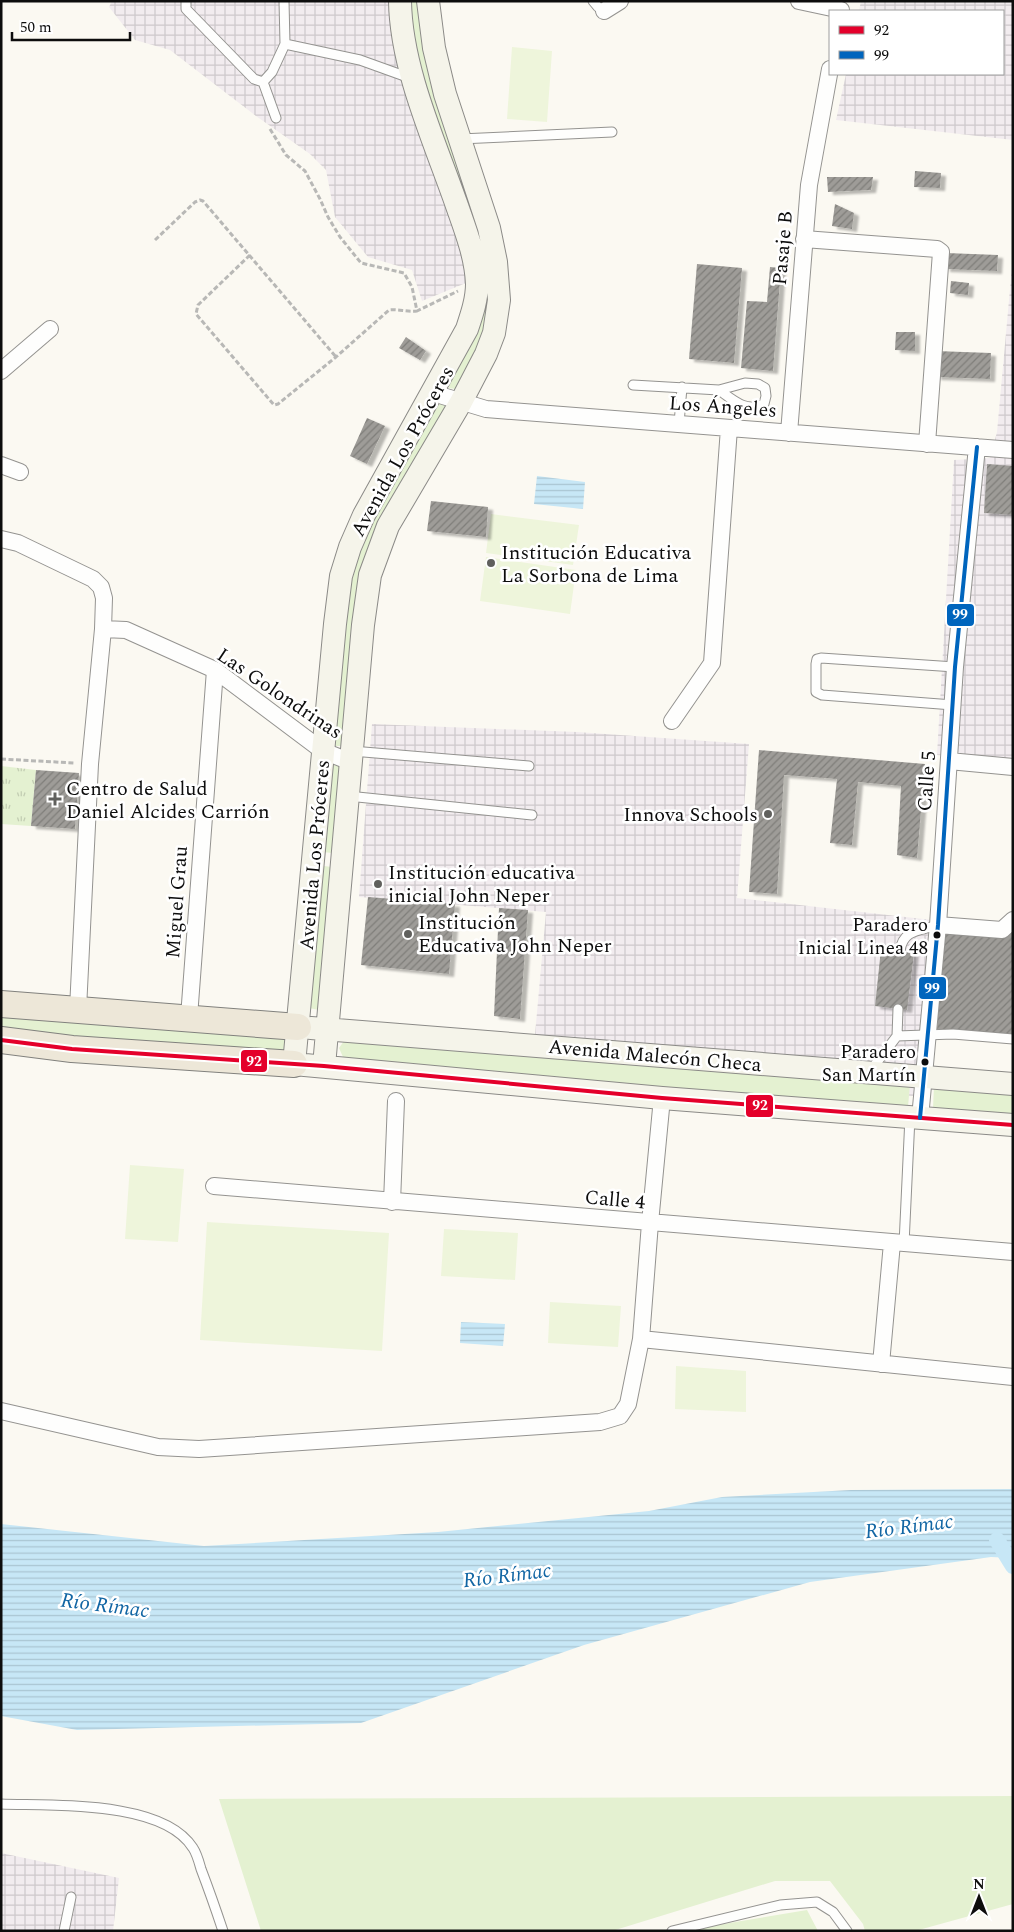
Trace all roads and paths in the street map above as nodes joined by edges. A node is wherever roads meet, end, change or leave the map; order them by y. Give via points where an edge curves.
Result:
1 (186, 1) edge
2 (284, 1) edge
3 (400, 1) edge
4 (428, 1) edge
5 (620, 1) edge
6 (799, 1) edge
7 (598, 6) edge
8 (842, 7) edge
9 (285, 44) junction
10 (829, 75) edge
11 (413, 79) junction
12 (263, 82) junction
13 (276, 118) dead end
14 (267, 125) dead end
15 (612, 132) dead end
16 (460, 139) junction
17 (804, 239) junction
18 (155, 240) dead end
19 (250, 255) junction
20 (476, 281) junction
21 (417, 311) junction
22 (50, 329) dead end
23 (336, 357) junction
24 (1, 371) edge
25 (632, 385) dead end
26 (682, 387) junction
27 (719, 390) junction
28 (433, 393) junction
29 (461, 402) junction
30 (679, 424) junction
31 (729, 428) junction
32 (789, 432) junction
33 (927, 444) junction
34 (977, 447) junction
35 (1013, 450) edge
36 (1, 465) edge
37 (20, 472) dead end
38 (1, 539) edge
39 (103, 628) junction
40 (956, 667) junction
41 (215, 670) junction
42 (953, 705) junction
43 (672, 721) dead end
44 (323, 751) junction
45 (351, 756) junction
46 (1, 759) edge
47 (949, 761) junction
48 (90, 764) junction
49 (529, 766) dead end
50 (1013, 767) edge
51 (348, 796) junction
52 (532, 815) dead end
53 (313, 858) junction
54 (342, 861) junction
55 (1013, 920) edge
56 (938, 925) junction
57 (900, 951) dead end
58 (1, 1004) edge
59 (78, 1009) junction
60 (898, 1009) dead end
61 (189, 1018) junction
62 (298, 1027) junction
63 (326, 1029) junction
64 (926, 1035) junction
65 (897, 1036) junction
66 (1013, 1039) edge
67 (1, 1040) edge
68 (294, 1064) junction
69 (324, 1066) junction
70 (870, 1072) junction
71 (923, 1076) junction
72 (1013, 1084) edge
73 (662, 1098) junction
74 (396, 1101) dead end
75 (915, 1117) junction
76 (1013, 1126) edge
77 (214, 1186) dead end
78 (392, 1202) junction
79 (650, 1223) junction
80 (898, 1244) junction
81 (1013, 1252) edge
82 (641, 1339) junction
83 (881, 1364) junction
84 (1013, 1377) edge
85 (1, 1410) edge
86 (1, 1804) edge
87 (70, 1898) dead end
88 (64, 1931) edge
89 (223, 1931) edge
90 (672, 1931) edge
91 (847, 1931) edge

1 - 12 lane via 186,9 254,80
2 - 9 lane
3 - 11 main road, Avenida Los Próceres
4 - 16 main road, Avenida Los Próceres via 434,48
5 - 7 street
6 - 8 street
9 - 11 lane via 360,60
9 - 12 lane via 272,72
10 - 17 street, Pasaje B via 809,185
11 - 20 main road, Avenida Los Próceres via 466,232
12 - 13 lane
14 - 21 path via 286,155 306,172 332,224 361,263 404,273 412,287
15 - 16 lane
16 - 29 main road, Avenida Los Próceres via 489,228 499,300 489,347
17 - 32 street, Pasaje B
17 - 33 street via 941,252
18 - 19 path via 200,200
19 - 23 path
19 - 23 path via 198,305 196,314 271,404 278,404
20 - 21 path
20 - 28 main road, Avenida Los Próceres via 468,329
21 - 23 path via 389,310
22 - 24 street
25 - 26 lane
26 - 27 lane
26 - 30 lane
27 - 27 lane via 745,383 758,384 765,388 766,396 764,404 743,406
28 - 29 street, Los Ángeles
28 - 44 main road, Avenida Los Próceres via 364,515 341,576
29 - 30 street, Los Ángeles via 486,409
29 - 45 main road, Avenida Los Próceres via 388,526 370,575
30 - 31 street, Los Ángeles
31 - 32 street, Los Ángeles
31 - 43 street via 712,663
32 - 33 street, Los Ángeles
33 - 34 street, Los Ángeles
34 - 35 street, Los Ángeles
34 - 40 street, Calle 5
36 - 37 street
38 - 39 street via 18,543 93,579 104,598
39 - 41 street, Las Golondrinas via 126,630
39 - 48 street
40 - 42 street, Calle 5
40 - 42 lane via 816,660 816,692 822,695
41 - 44 street, Las Golondrinas
41 - 61 street, Miguel Grau
42 - 47 street, Calle 5
44 - 45 street, Las Golondrinas
44 - 53 main road, Avenida Los Próceres
45 - 49 lane
45 - 51 main road, Avenida Los Próceres
46 - 48 path
47 - 50 street
47 - 56 street, Calle 5
48 - 59 street
51 - 52 lane
51 - 54 main road, Avenida Los Próceres
53 - 54 main road
53 - 62 main road, Avenida Los Próceres
54 - 63 main road, Avenida Los Próceres
55 - 56 street via 1002,930
56 - 57 lane via 908,934 901,943
56 - 64 street, Calle 5
58 - 59 main road
59 - 61 main road
60 - 65 lane
61 - 62 main road
62 - 63 main road, Avenida Malecón Checa
62 - 68 main road, Avenida Los Próceres
63 - 69 main road, Avenida Los Próceres
63 - 70 main road, Avenida Malecón Checa
64 - 65 lane
64 - 66 lane
64 - 71 street, Calle 5
65 - 70 lane
67 - 68 main road via 72,1049
68 - 69 main road, Avenida Malecón Checa
69 - 73 main road, Avenida Malecón Checa
70 - 71 main road, Avenida Malecón Checa
71 - 72 main road, Avenida Malecón Checa
71 - 75 street, Calle 5
73 - 75 main road, Avenida Malecón Checa
73 - 79 street
74 - 78 street
75 - 76 main road, Avenida Malecón Checa
75 - 80 lane
77 - 78 street, Calle 4
78 - 79 street, Calle 4
79 - 80 street, Calle 4
79 - 82 street
80 - 81 street, Calle 4
80 - 83 street
82 - 83 street
82 - 85 street via 628,1404 620,1416 600,1422 199,1449 158,1447
83 - 84 street
86 - 89 lane via 100,1809 135,1814 173,1827 194,1849
87 - 88 lane
90 - 91 lane via 780,1905 817,1902 833,1912

